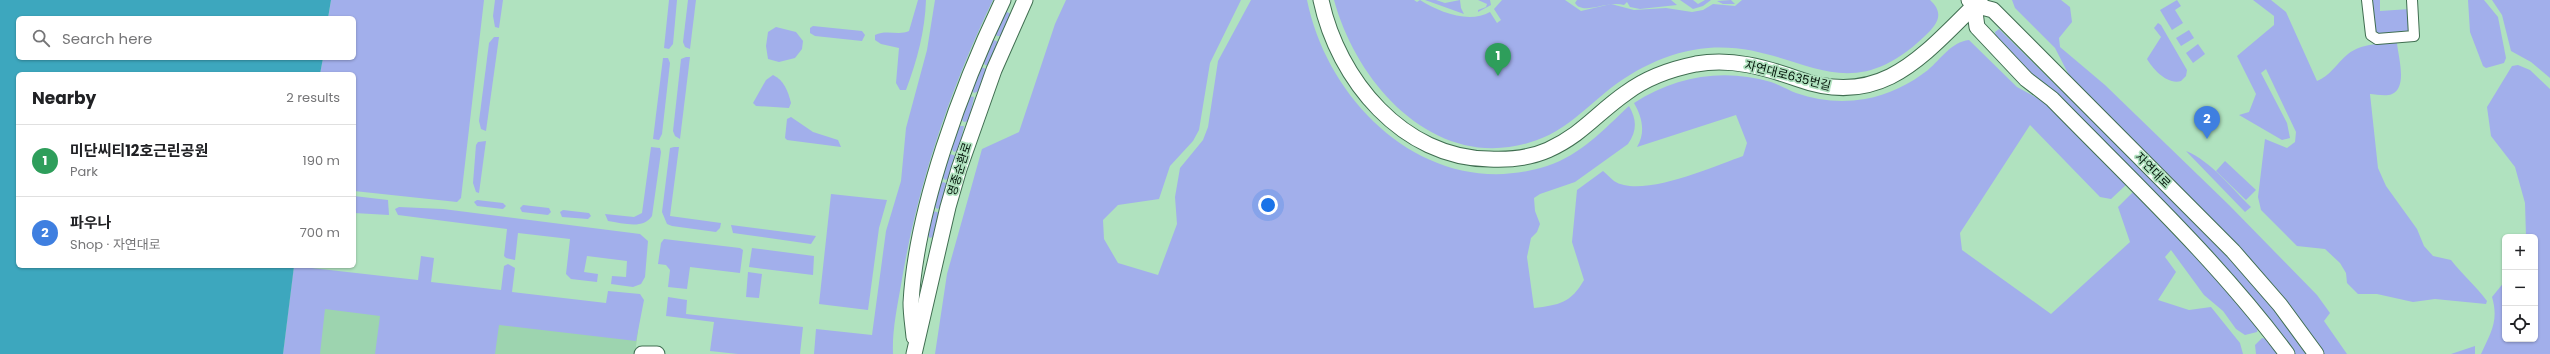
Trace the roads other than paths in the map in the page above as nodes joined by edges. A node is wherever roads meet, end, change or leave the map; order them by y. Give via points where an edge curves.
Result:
1 (1003, 0) edge
2 (1026, 0) edge
3 (1320, 0) edge
4 (2367, 0) edge
5 (2412, 0) edge
6 (1974, 2) edge
7 (914, 350) edge
8 (2287, 354) edge
9 (2316, 354) edge

1 - 7 main road, 영종순환로 via 969,79 929,203 918,250 911,305
2 - 7 main road, 영종순환로 via 994,70 961,162
3 - 6 main road, 자연대로635번길 via 1328,28 1347,66 1379,108 1399,127 1422,143 1440,151 1462,157 1502,160 1546,151 1583,130 1636,86 1656,76 1697,64 1752,64 1820,85 1840,88 1881,81 1914,64
4 - 5 street via 2371,35 2377,40 2414,36
6 - 8 main road, 자연대로 via 1977,27 2026,79 2052,99 2218,270
6 - 9 main road, 자연대로 via 1994,10 2233,251 2280,305

